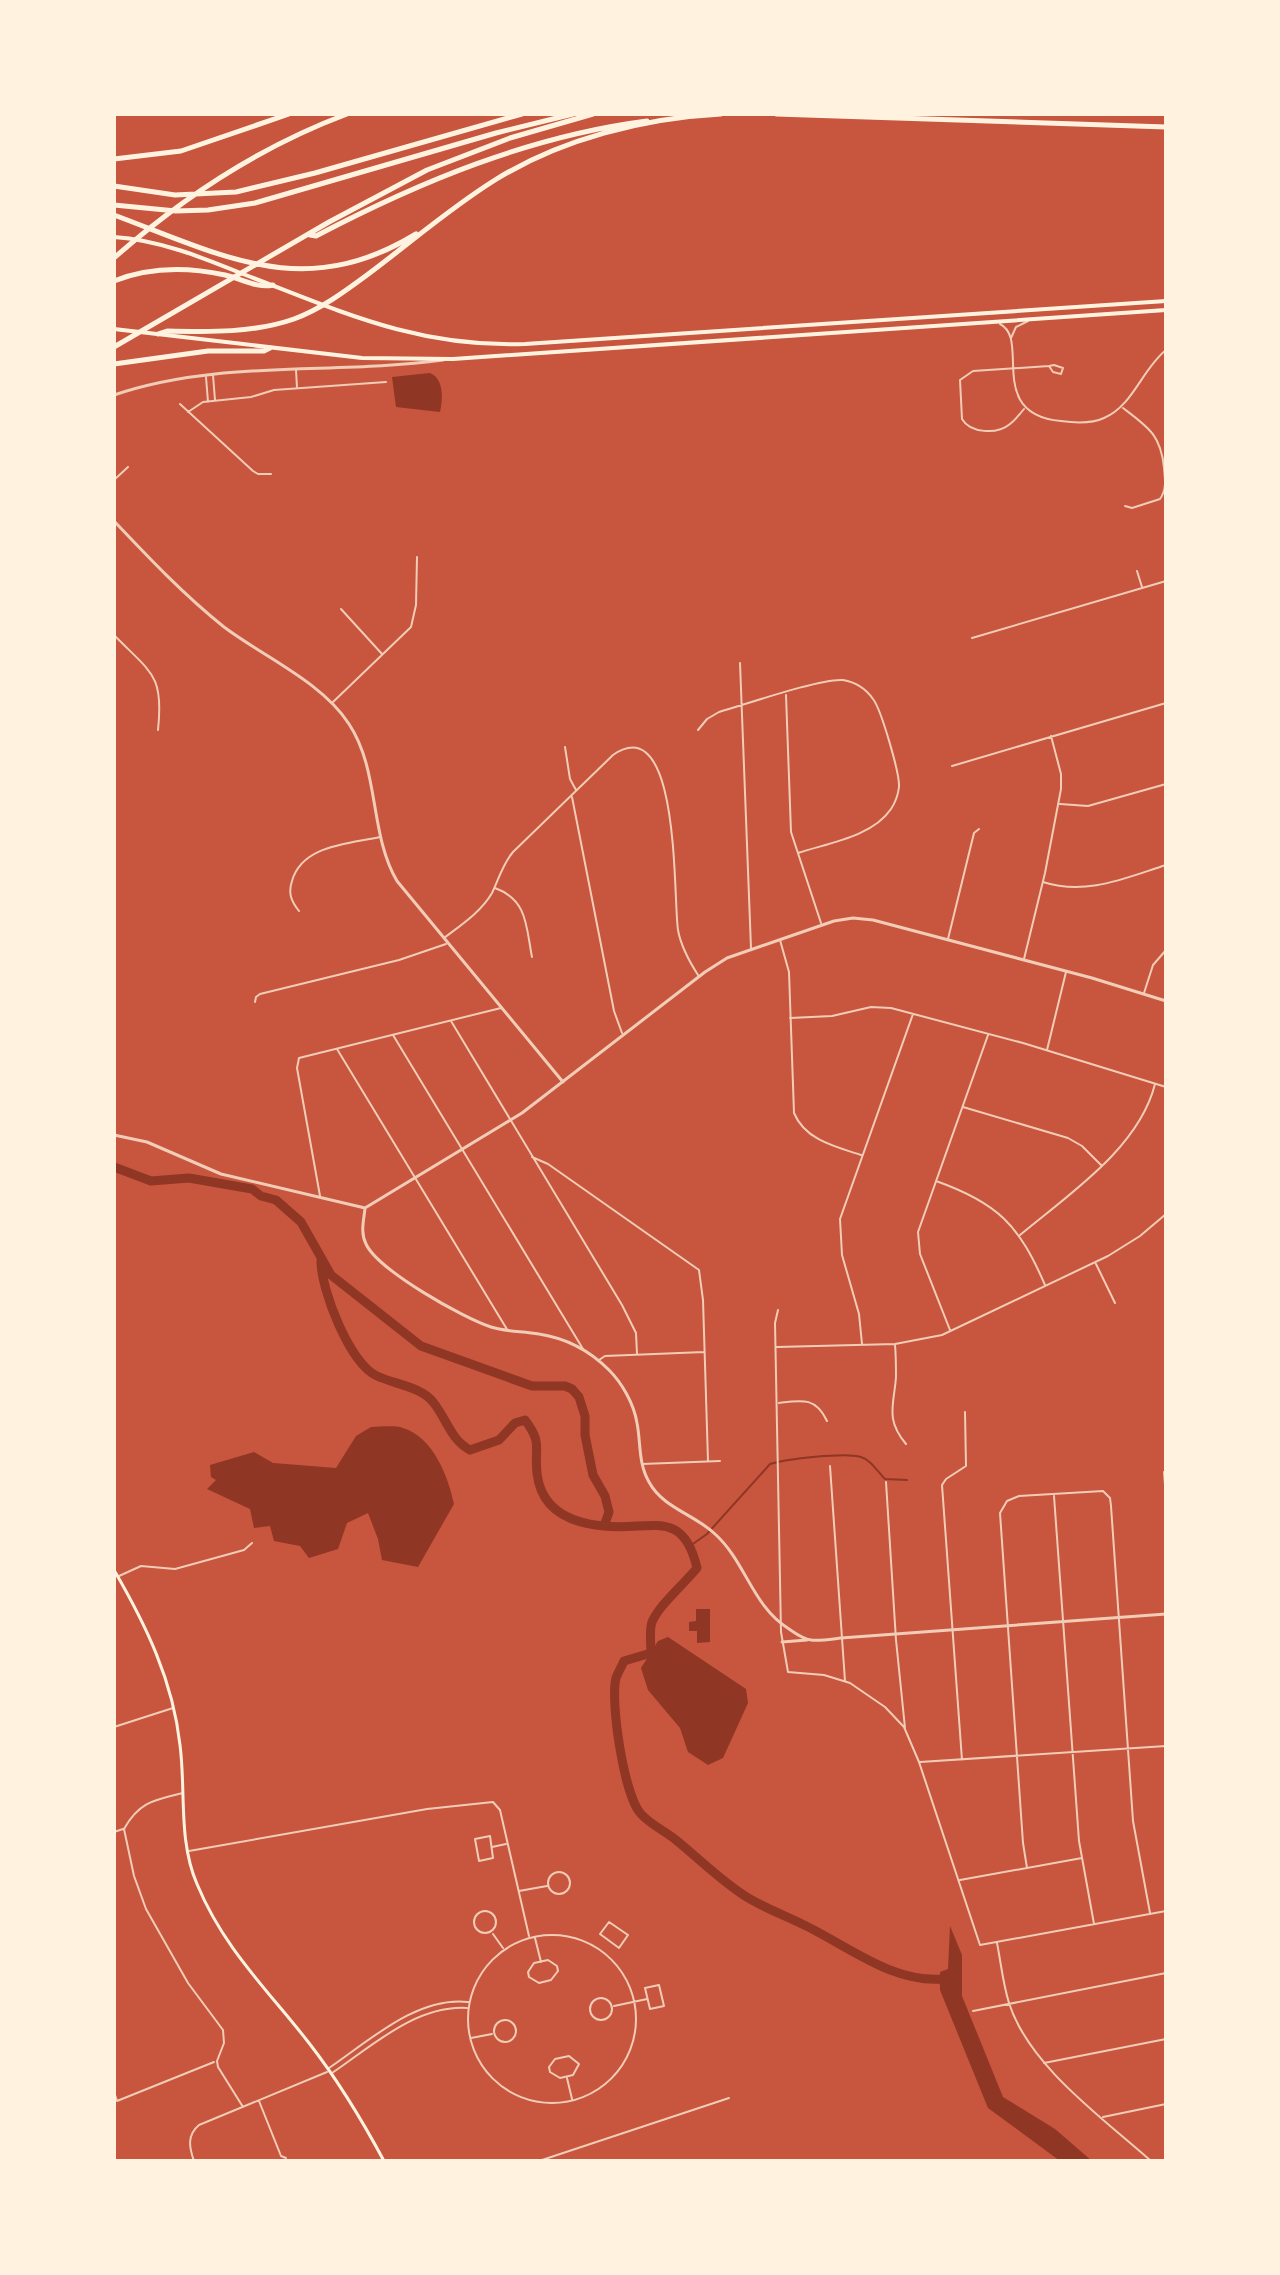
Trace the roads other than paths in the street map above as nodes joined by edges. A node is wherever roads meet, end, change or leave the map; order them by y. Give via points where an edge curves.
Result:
1 (289, 114) edge
2 (347, 114) edge
3 (522, 114) edge
4 (573, 114) edge
5 (593, 114) edge
6 (721, 114) edge
7 (776, 114) edge
8 (666, 119) junction
9 (1166, 127) edge
10 (114, 159) edge
11 (114, 186) edge
12 (114, 205) edge
13 (114, 215) edge
14 (431, 225) junction
15 (309, 235) junction
16 (114, 237) edge
17 (114, 256) edge
18 (114, 281) edge
19 (273, 285) junction
20 (1166, 301) edge
21 (1166, 310) edge
22 (1031, 320) junction
23 (995, 322) junction
24 (114, 329) edge
25 (158, 334) junction
26 (1011, 339) junction
27 (548, 343) junction
28 (117, 345) edge
29 (270, 348) junction
30 (1166, 350) edge
31 (545, 353) junction
32 (552, 353) junction
33 (453, 359) junction
34 (114, 364) edge
35 (1049, 366) dead end
36 (1013, 368) junction
37 (296, 370) junction
38 (206, 375) junction
39 (213, 375) junction
40 (386, 382) dead end
41 (297, 389) junction
42 (114, 395) edge
43 (215, 401) junction
44 (208, 402) junction
45 (180, 404) dead end
46 (1121, 406) junction
47 (1026, 407) junction
48 (188, 412) junction
49 (1164, 447) edge
50 (128, 467) dead end
51 (1165, 468) edge
52 (271, 474) dead end
53 (114, 480) edge
54 (1125, 506) dead end
55 (114, 521) edge
56 (417, 557) dead end
57 (1137, 571) dead end
58 (1166, 581) edge
59 (1142, 588) junction
60 (341, 609) dead end
61 (114, 635) edge
62 (972, 638) dead end
63 (382, 655) junction
64 (740, 663) dead end
65 (786, 693) junction
66 (332, 703) junction
67 (1166, 703) edge
68 (742, 706) junction
69 (158, 730) dead end
70 (698, 730) dead end
71 (1051, 736) junction
72 (565, 747) dead end
73 (952, 766) dead end
74 (1166, 784) edge
75 (576, 791) junction
76 (571, 796) junction
77 (1059, 803) junction
78 (979, 829) dead end
79 (381, 837) junction
80 (798, 853) junction
81 (1166, 865) edge
82 (1043, 882) junction
83 (494, 888) junction
84 (299, 911) dead end
85 (822, 924) junction
86 (780, 939) junction
87 (948, 940) junction
88 (446, 941) junction
89 (751, 948) junction
90 (1166, 950) edge
91 (532, 957) dead end
92 (1024, 960) junction
93 (1067, 971) junction
94 (699, 976) junction
95 (1144, 994) junction
96 (1166, 1001) edge
97 (255, 1002) dead end
98 (502, 1008) junction
99 (913, 1014) junction
100 (790, 1018) junction
101 (451, 1021) junction
102 (623, 1034) junction
103 (988, 1034) junction
104 (393, 1035) junction
105 (336, 1048) junction
106 (1047, 1050) junction
107 (563, 1082) junction
108 (1155, 1083) junction
109 (1166, 1087) edge
110 (962, 1107) junction
111 (510, 1120) junction
112 (114, 1135) edge
113 (462, 1149) junction
114 (862, 1155) junction
115 (532, 1157) junction
116 (1101, 1165) junction
117 (415, 1179) junction
118 (935, 1180) junction
119 (320, 1198) junction
120 (365, 1208) junction
121 (1166, 1214) edge
122 (1020, 1235) junction
123 (1096, 1263) junction
124 (1046, 1286) junction
125 (1115, 1303) dead end
126 (778, 1310) dead end
127 (508, 1331) junction
128 (951, 1331) junction
129 (895, 1344) junction
130 (862, 1345) junction
131 (777, 1347) junction
132 (584, 1351) junction
133 (705, 1352) junction
134 (637, 1354) junction
135 (598, 1360) junction
136 (777, 1403) junction
137 (965, 1412) dead end
138 (827, 1421) dead end
139 (906, 1444) dead end
140 (708, 1461) junction
141 (720, 1461) dead end
142 (642, 1464) junction
143 (830, 1466) dead end
144 (1164, 1472) dead end
145 (886, 1482) dead end
146 (1054, 1495) junction
147 (1166, 1498) edge
148 (252, 1543) dead end
149 (114, 1570) edge
150 (118, 1576) junction
151 (1166, 1614) edge
152 (1119, 1617) junction
153 (1063, 1621) junction
154 (781, 1624) junction
155 (1008, 1625) junction
156 (952, 1629) junction
157 (896, 1633) junction
158 (841, 1638) junction
159 (810, 1640) junction
160 (782, 1642) junction
161 (845, 1681) junction
162 (174, 1708) junction
163 (114, 1727) edge
164 (905, 1731) junction
165 (1166, 1746) edge
166 (1128, 1748) junction
167 (1073, 1752) junction
168 (1017, 1756) junction
169 (962, 1760) junction
170 (919, 1762) junction
171 (183, 1793) junction
172 (124, 1829) junction
173 (114, 1832) edge
174 (507, 1844) junction
175 (491, 1847) junction
176 (187, 1851) junction
177 (1082, 1858) junction
178 (1027, 1868) junction
179 (959, 1880) junction
180 (547, 1886) junction
181 (518, 1892) junction
182 (1166, 1911) edge
183 (1150, 1914) junction
184 (1095, 1924) junction
185 (492, 1933) junction
186 (535, 1937) junction
187 (530, 1938) junction
188 (996, 1942) junction
189 (619, 1948) joint
190 (504, 1949) junction
191 (541, 1962) junction
192 (1166, 1973) edge
193 (648, 1998) junction
194 (634, 2001) junction
195 (469, 2002) junction
196 (1009, 2003) junction
197 (613, 2006) junction
198 (468, 2008) junction
199 (973, 2011) dead end
200 (493, 2034) junction
201 (470, 2038) junction
202 (1166, 2039) edge
203 (217, 2061) junction
204 (1043, 2063) junction
205 (329, 2071) junction
206 (567, 2077) junction
207 (114, 2092) edge
208 (729, 2098) dead end
209 (258, 2100) junction
210 (572, 2101) junction
211 (1166, 2104) edge
212 (243, 2107) junction
213 (1102, 2117) junction
214 (286, 2158) dead end
215 (194, 2161) edge
216 (384, 2161) edge
217 (539, 2161) edge
218 (1151, 2161) edge

1 - 10 highway via 181,151
2 - 17 highway via 211,181
3 - 11 highway via 245,191 175,195
4 - 12 highway via 255,203 176,211
5 - 15 highway via 444,163
6 - 8 highway
7 - 9 highway
8 - 14 highway via 543,154
8 - 15 highway via 574,135 493,158
13 - 14 highway via 229,257 287,270 358,262
14 - 25 highway via 345,291 302,316 253,329
15 - 28 highway
16 - 19 highway via 170,247
18 - 19 highway via 184,270
19 - 27 highway via 416,336 481,344
20 - 27 highway
21 - 22 highway
22 - 23 highway
22 - 26 street via 1016,327
23 - 26 street via 1006,327
23 - 32 highway
24 - 25 highway
25 - 29 highway
26 - 36 street
27 - 31 highway
27 - 32 highway
29 - 33 highway via 362,358
29 - 34 highway
30 - 46 street
31 - 32 highway
31 - 33 highway
33 - 37 street
35 - 36 street
36 - 47 street via 1015,387
36 - 47 street via 964,375 959,390 962,419 973,430 1003,428
37 - 39 street
37 - 41 street
38 - 39 street
38 - 42 street
38 - 44 street
39 - 43 street
40 - 41 street
41 - 43 street
43 - 44 street
44 - 48 street
45 - 48 street
46 - 47 street via 1103,419 1077,422 1045,419
46 - 49 street
48 - 52 street via 253,471
49 - 51 street
50 - 53 street
51 - 54 street via 1160,499
55 - 66 street via 207,612
56 - 63 street via 414,621
57 - 59 street
58 - 59 street
59 - 62 street
60 - 63 street
61 - 69 street via 156,681 161,697
63 - 66 street
64 - 68 street
65 - 68 street
65 - 80 street via 790,822
65 - 80 street via 835,680 864,689 879,710 899,783 895,803 877,822
66 - 79 street via 363,751
67 - 71 street
68 - 70 street via 712,715
68 - 89 street
71 - 73 street
71 - 77 street via 1061,774
72 - 75 street
74 - 77 street via 1088,806
75 - 76 street
75 - 94 street via 622,750 641,749 654,760 670,822 678,930
76 - 83 street via 506,861
76 - 102 street
77 - 82 street
78 - 87 street
79 - 84 street via 305,859 290,889
79 - 88 street via 397,881
80 - 85 street
81 - 82 street via 1082,889
82 - 92 street
83 - 88 street
83 - 91 street via 519,903
85 - 86 street
85 - 87 street via 863,918
86 - 89 street
86 - 100 street via 788,964
87 - 92 street
88 - 97 street via 417,954 260,994
88 - 98 street
89 - 94 street
90 - 95 street via 1153,965
92 - 93 street
93 - 95 street
93 - 106 street
94 - 102 street
95 - 96 street
98 - 101 street
98 - 107 street
99 - 100 street via 871,1007
99 - 103 street
99 - 114 street
100 - 114 street via 797,1120 816,1138
101 - 104 street
101 - 111 street
102 - 107 street
103 - 106 street
103 - 110 street
104 - 105 street
104 - 113 street
105 - 117 street
105 - 119 street via 297,1061
106 - 108 street
107 - 111 street
108 - 109 street
108 - 116 street via 1132,1134
110 - 116 street via 1068,1138
110 - 118 street
111 - 113 street
111 - 115 street
112 - 119 street via 147,1142 211,1171
113 - 117 street
113 - 132 street
114 - 130 street via 840,1229
115 - 133 street via 697,1267
115 - 134 street via 634,1326
116 - 122 street
117 - 120 street
117 - 127 street
118 - 122 street via 981,1200
118 - 128 street via 920,1220 918,1245
119 - 120 street
120 - 127 street via 363,1237 372,1253 440,1304
121 - 123 street
122 - 124 street
123 - 124 street
123 - 125 street
124 - 128 street
126 - 131 street
127 - 132 street via 551,1336
128 - 129 street
129 - 130 street
129 - 139 street via 891,1411
130 - 131 street
131 - 136 street
132 - 135 street
133 - 134 street
133 - 140 street
134 - 135 street
135 - 142 street via 633,1406
136 - 138 street via 813,1402
136 - 154 street
137 - 156 street via 966,1466 942,1485
140 - 141 street
140 - 142 street
142 - 154 street via 660,1497 715,1533 759,1601
143 - 158 street
144 - 147 street
145 - 157 street
146 - 152 street via 1106,1493
146 - 153 street
146 - 155 street via 1015,1496 1001,1510
148 - 150 street via 182,1568 141,1566
149 - 150 main road
150 - 162 main road via 157,1654
151 - 152 street
152 - 153 street
152 - 166 street
153 - 155 street
153 - 167 street
154 - 159 street
154 - 160 street
155 - 156 street
155 - 168 street
156 - 157 street
156 - 169 street
157 - 158 street
157 - 164 street
158 - 159 street
158 - 161 street
159 - 160 street
160 - 161 street via 791,1674
161 - 164 street via 885,1707
162 - 163 street
162 - 171 main road
164 - 170 street
165 - 166 street
166 - 167 street
166 - 183 street via 1133,1821
167 - 168 street
167 - 177 street
168 - 169 street
168 - 178 street
169 - 170 street
170 - 179 street
171 - 172 street via 143,1805
171 - 176 main road
172 - 173 street
172 - 203 street via 146,1909 174,1961 223,2030
174 - 175 street
174 - 176 street via 500,1810 487,1801
174 - 181 street
175 - 175 street via 493,1858 479,1861 475,1839 490,1836
176 - 205 main road via 200,1891 236,1954
177 - 178 street
177 - 184 street
178 - 179 street
179 - 188 street via 980,1945
180 - 180 street via 557,1871 570,1880 562,1895
180 - 181 street
181 - 187 street
182 - 183 street
183 - 184 street
184 - 188 street
185 - 185 street via 476,1930 479,1912 496,1915
185 - 190 street
186 - 187 street
186 - 191 street
186 - 194 street via 563,1935 600,1950 624,1974
187 - 190 street
188 - 196 street
189 - 189 street via 600,1934 609,1922 628,1935
190 - 195 street via 480,1975
191 - 191 street via 528,1972 539,1983 558,1971 548,1960
192 - 196 street
193 - 193 street via 650,2009 664,2006 659,1985 645,1988
193 - 194 street
194 - 197 street
194 - 210 street via 635,2032 625,2061 606,2084
195 - 198 street
195 - 205 street via 422,2008
196 - 199 street
196 - 204 street
197 - 197 street via 595,1998 590,2014 607,2019
198 - 201 street
198 - 205 street via 419,2016
200 - 200 street via 499,2020 516,2025 510,2042
200 - 201 street
201 - 210 street via 480,2063 507,2091 539,2102
202 - 204 street
203 - 207 street via 117,2101
203 - 212 street
204 - 213 street
205 - 209 street
205 - 216 main road
206 - 206 street via 550,2072 555,2059 569,2056 578,2061 579,2067
206 - 210 street
208 - 217 street
209 - 212 street
209 - 214 street
211 - 213 street
212 - 215 street via 194,2129
213 - 218 street

